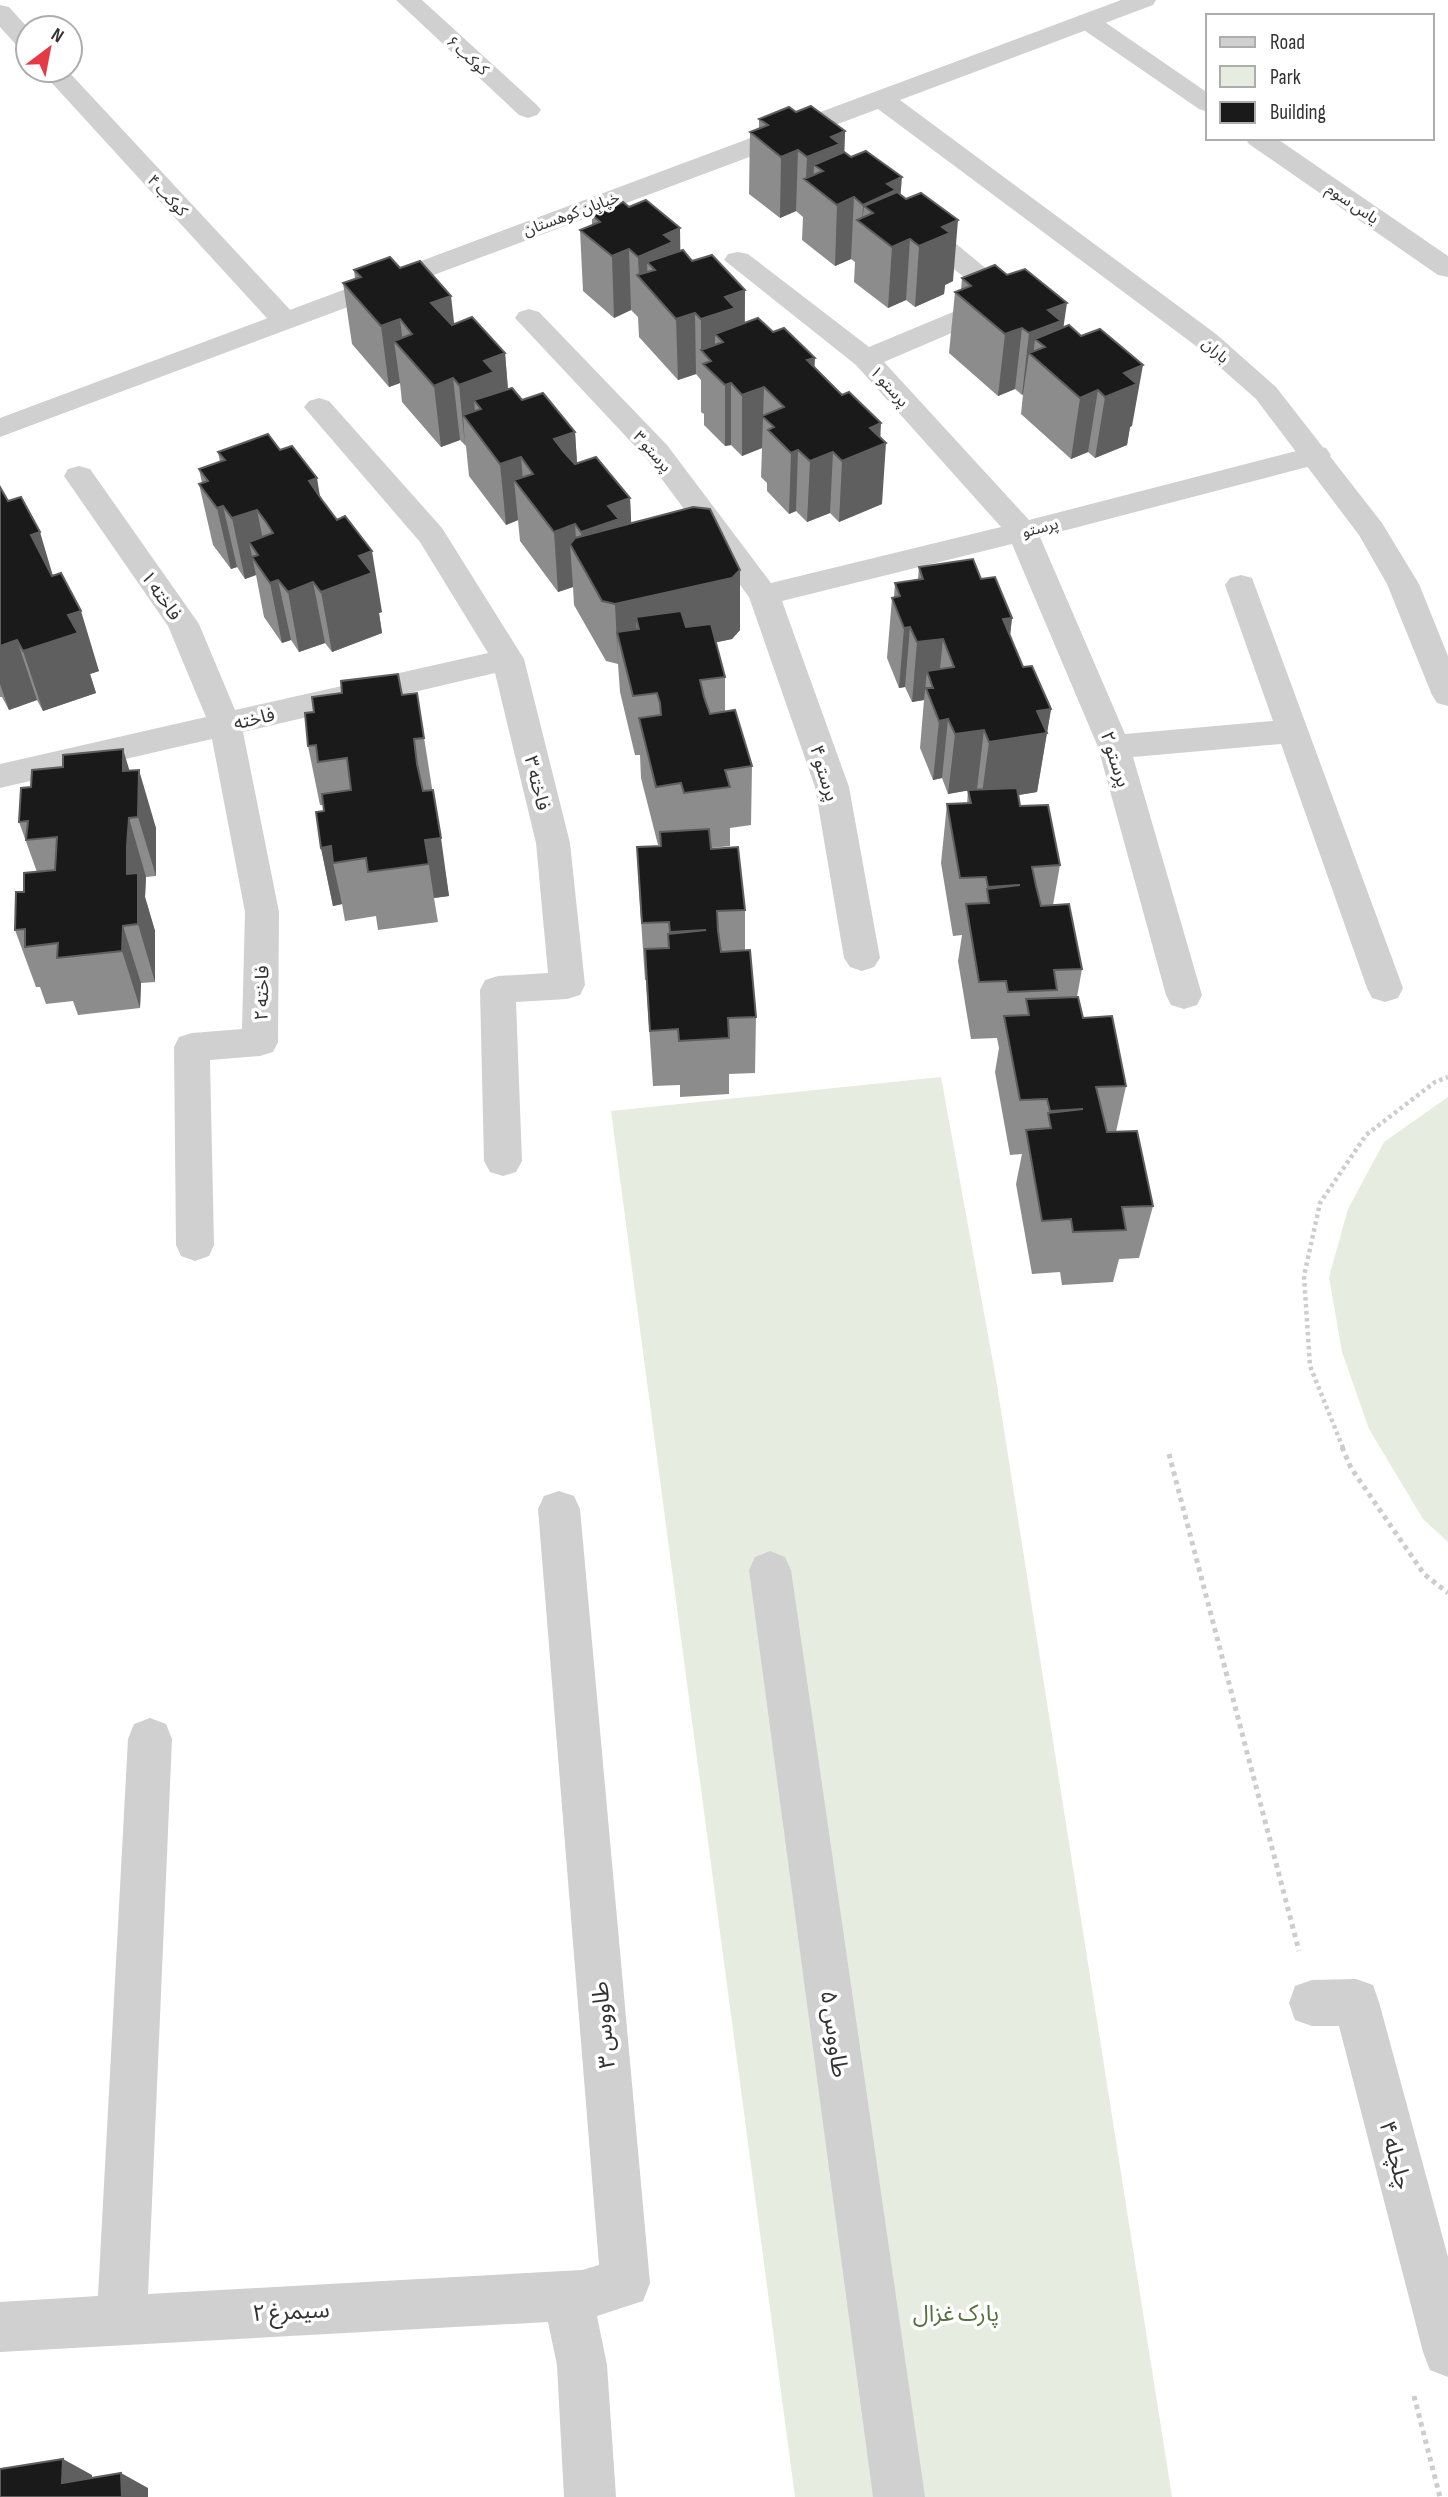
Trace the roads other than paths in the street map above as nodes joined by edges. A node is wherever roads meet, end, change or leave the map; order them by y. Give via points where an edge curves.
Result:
1 (408, 0) edge
2 (1144, 0) edge
3 (0, 12) edge
4 (1087, 21) junction
5 (14, 28) edge
6 (66, 84) edge
7 (880, 98) junction
8 (1206, 103) edge
9 (528, 110) dead end
10 (1261, 140) edge
11 (892, 206) edge
12 (738, 260) dead end
13 (1448, 269) edge
14 (529, 318) dead end
15 (284, 320) junction
16 (866, 359) junction
17 (319, 407) dead end
18 (0, 428) edge
19 (1315, 455) junction
20 (79, 477) dead end
21 (1022, 532) junction
22 (1241, 585) dead end
23 (764, 594) junction
24 (508, 659) junction
25 (1448, 695) edge
26 (225, 724) junction
27 (1293, 731) junction
28 (1115, 747) junction
29 (0, 776) edge
30 (862, 958) dead end
31 (1385, 988) dead end
32 (1184, 995) dead end
33 (503, 1161) dead end
34 (195, 1245) dead end
35 (559, 1509) dead end
36 (770, 1570) dead end
37 (150, 1738) dead end
38 (1312, 2003) dead end
39 (582, 2295) junction
40 (122, 2320) junction
41 (0, 2327) edge
42 (1448, 2352) edge
43 (590, 2497) edge
44 (899, 2497) edge

1 - 9 street, کوکب ۶
2 - 4 street, خیابان کوهستان
3 - 5 street
4 - 7 street, خیابان کوهستان
4 - 8 street
6 - 15 street, کوکب ۴
7 - 15 street, خیابان کوهستان
7 - 19 street, باران via 1206,340 1266,393
10 - 13 street, یاس سوم
11 - 16 street via 1020,308
12 - 16 street, پرستو ۱
14 - 23 street, پرستو ۳ via 657,452
15 - 18 street, خیابان کوهستان
16 - 21 street, پرستو ۱
17 - 24 street, فاخته ۳ via 431,535
19 - 21 street, پرستو
19 - 25 street, باران via 1371,530 1403,584
20 - 26 street, فاخته ۱ via 183,624
21 - 23 street, پرستو
21 - 28 street, پرستو ۲
22 - 27 street
23 - 30 street, پرستو ۴ via 832,787
24 - 26 street, فاخته
24 - 33 street, فاخته ۳ via 553,843 567,985 498,990
26 - 29 street, فاخته
26 - 34 street, فاخته ۲ via 262,912 260,1042 192,1048
27 - 28 street
27 - 31 street
28 - 32 street, پرستو ۲
35 - 39 street, طاووس ۳ via 625,2283
36 - 44 street, طاووس ۵
37 - 40 street
38 - 42 street, چلچله ۴ via 1356,2001
39 - 40 street, سیمرغ ۲
39 - 43 street via 568,2299 582,2365
40 - 41 street, سیمرغ ۲

